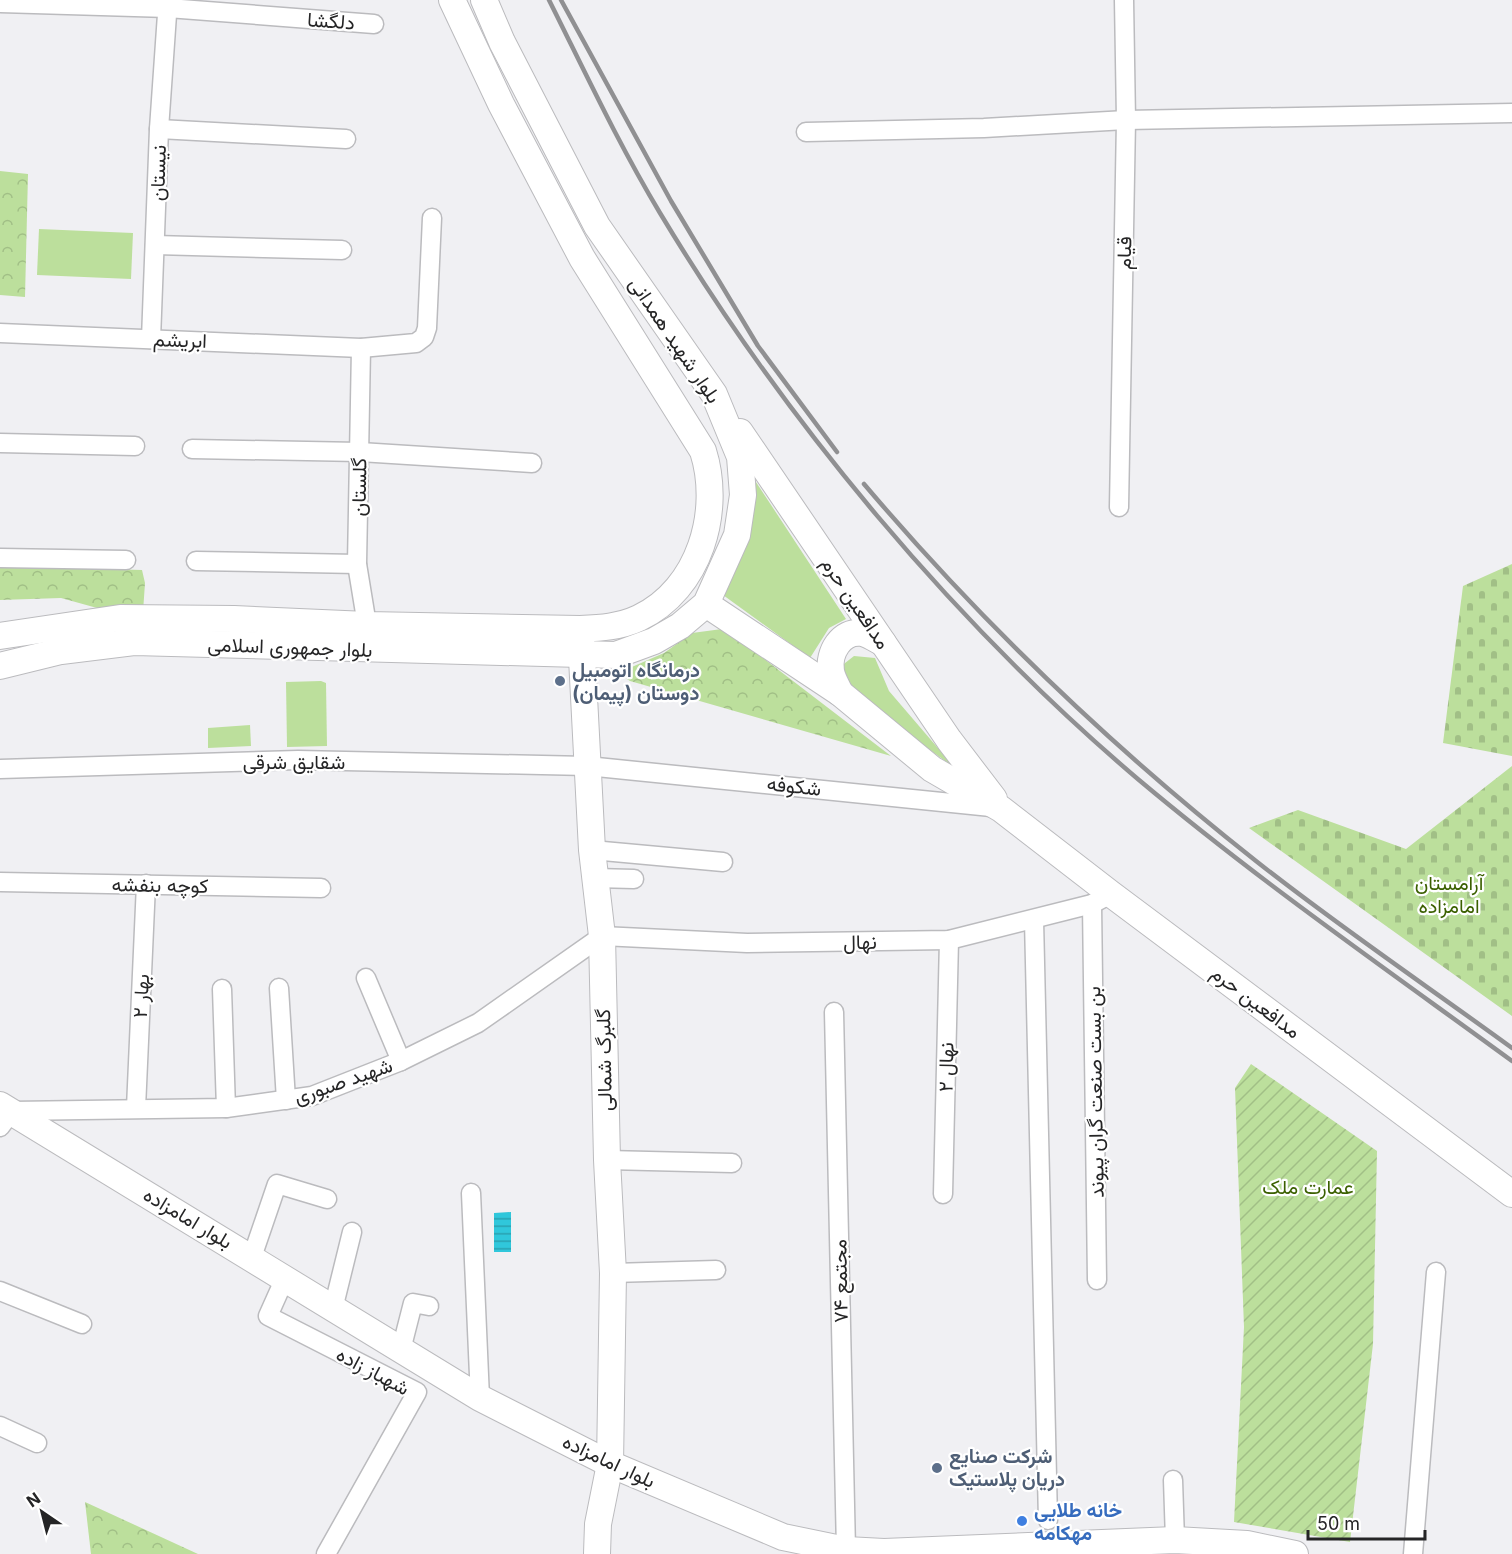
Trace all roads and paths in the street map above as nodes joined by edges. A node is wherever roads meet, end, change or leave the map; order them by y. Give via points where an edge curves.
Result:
1 (452, 0) edge
2 (484, 0) edge
3 (1124, 0) edge
4 (0, 3) edge
5 (168, 4) edge
6 (374, 24) dead end
7 (1512, 113) edge
8 (1126, 120) junction
9 (159, 129) junction
10 (806, 132) dead end
11 (346, 138) dead end
12 (581, 194) junction
13 (555, 207) junction
14 (432, 218) dead end
15 (155, 245) junction
16 (342, 250) dead end
17 (0, 333) edge
18 (152, 339) junction
19 (360, 348) junction
20 (714, 394) junction
21 (0, 443) edge
22 (135, 446) dead end
23 (192, 449) dead end
24 (360, 452) junction
25 (532, 463) dead end
26 (1119, 507) dead end
27 (0, 558) edge
28 (126, 560) dead end
29 (196, 561) dead end
30 (357, 564) junction
31 (706, 604) junction
32 (367, 625) junction
33 (580, 630) junction
34 (0, 636) edge
35 (883, 643) junction
36 (582, 656) junction
37 (0, 666) edge
38 (840, 693) junction
39 (587, 766) junction
40 (0, 769) edge
41 (1001, 808) junction
42 (592, 850) junction
43 (723, 862) dead end
44 (595, 878) junction
45 (634, 879) dead end
46 (0, 882) edge
47 (146, 884) junction
48 (321, 888) dead end
49 (1101, 899) junction
50 (1034, 920) junction
51 (602, 936) junction
52 (949, 940) junction
53 (366, 978) dead end
54 (279, 988) dead end
55 (222, 989) dead end
56 (834, 1012) dead end
57 (401, 1061) junction
58 (286, 1100) junction
59 (136, 1108) junction
60 (226, 1108) junction
61 (4, 1114) edge
62 (607, 1160) junction
63 (732, 1163) dead end
64 (471, 1193) dead end
65 (943, 1194) dead end
66 (1512, 1194) edge
67 (327, 1199) dead end
68 (352, 1232) dead end
69 (252, 1257) junction
70 (716, 1270) dead end
71 (1436, 1272) dead end
72 (613, 1273) junction
73 (285, 1278) junction
74 (1097, 1280) dead end
75 (0, 1291) edge
76 (421, 1305) dead end
77 (333, 1309) junction
78 (82, 1324) dead end
79 (402, 1350) junction
80 (480, 1398) junction
81 (0, 1426) edge
82 (37, 1443) dead end
83 (610, 1464) junction
84 (1173, 1480) dead end
85 (1048, 1520) dead end
86 (1175, 1540) junction
87 (1248, 1549) edge
88 (846, 1550) junction
89 (884, 1553) edge
90 (326, 1554) edge
91 (597, 1554) edge
92 (1295, 1554) edge
93 (1413, 1554) edge

1 - 13 main road, بلوار شهید همدانی
2 - 12 main road, بلوار شهید همدانی
3 - 8 street, قیام
4 - 5 street, دلگشا
5 - 6 street, دلگشا
5 - 9 street, نیستان
7 - 8 street
8 - 10 street
8 - 26 street, قیام
9 - 11 street
9 - 15 street, نیستان
12 - 13 main road
12 - 20 main road, بلوار شهید همدانی via 597,226
13 - 33 main road, بلوار شهید همدانی via 624,325 693,431 711,482 707,532 698,554 669,596 639,618 615,627
14 - 19 street, ابریشم via 427,328 423,338 410,345
15 - 16 street
15 - 18 street, نیستان
17 - 18 street, ابریشم
18 - 19 street, ابریشم
19 - 24 street, گلستان
20 - 31 main road, بلوار شهید همدانی via 740,457 743,495 737,535
20 - 35 main road, مدافعین حرم
21 - 22 street
23 - 24 street
24 - 25 street
24 - 30 street, گلستان
27 - 28 street
29 - 30 street
30 - 32 street, گلستان
31 - 36 main road, بلوار شهید همدانی via 654,641 616,655
31 - 38 main road, مدافعین حرم
32 - 33 main road, بلوار جمهوری اسلامی
32 - 34 main road, بلوار جمهوری اسلامی via 120,618
33 - 36 main road, گلبرگ شمالی
35 - 38 main road via 862,633 848,635 836,644 830,660
35 - 41 main road, مدافعین حرم
36 - 37 main road, بلوار جمهوری اسلامی via 134,642 61,651
36 - 39 main road, گلبرگ شمالی
38 - 41 main road, مدافعین حرم via 932,769
39 - 40 street, شقایق شرقی via 298,760
39 - 41 street, شکوفه
39 - 42 main road, گلبرگ شمالی
41 - 49 main road, مدافعین حرم
42 - 43 street
42 - 44 main road, گلبرگ شمالی
44 - 45 street
44 - 51 main road, گلبرگ شمالی
46 - 47 street, کوچه بنفشه
47 - 48 street, کوچه بنفشه
47 - 59 street, بهار ۲
49 - 50 street, نهال
49 - 66 main road, مدافعین حرم
49 - 74 street, بن بست صنعت گران پیوند
50 - 52 street, نهال
50 - 85 street
51 - 52 street, نهال via 747,943
51 - 57 street, شهید صبوری via 478,1023
51 - 62 main road, گلبرگ شمالی
52 - 65 street, نهال ۲
53 - 57 street
54 - 58 street
55 - 60 street
56 - 88 street, مجتمع ۷۴
57 - 58 street, شهید صبوری via 312,1096
58 - 60 street, شهید صبوری
59 - 60 street, شهید صبوری
59 - 61 street, شهید صبوری
61 - 69 main road, بلوار امامزاده
62 - 63 street
62 - 72 main road, گلبرگ شمالی
64 - 80 street
67 - 69 street via 277,1184
68 - 77 street
69 - 73 main road, بلوار امامزاده
70 - 72 street
71 - 93 street
72 - 83 main road, گلبرگ شمالی
73 - 77 main road, بلوار امامزاده
73 - 90 street, شهباز زاده via 268,1316 417,1392
75 - 78 street
76 - 79 street
77 - 79 main road, بلوار امامزاده
79 - 80 main road, بلوار امامزاده
80 - 83 main road, بلوار امامزاده
81 - 82 street
83 - 88 main road, بلوار امامزاده via 783,1537
83 - 91 main road, گلبرگ شمالی via 598,1524
84 - 86 street
86 - 87 main road, بلوار امامزاده
86 - 89 main road, بلوار امامزاده
87 - 92 main road, بلوار امامزاده
88 - 89 main road, بلوار امامزاده

